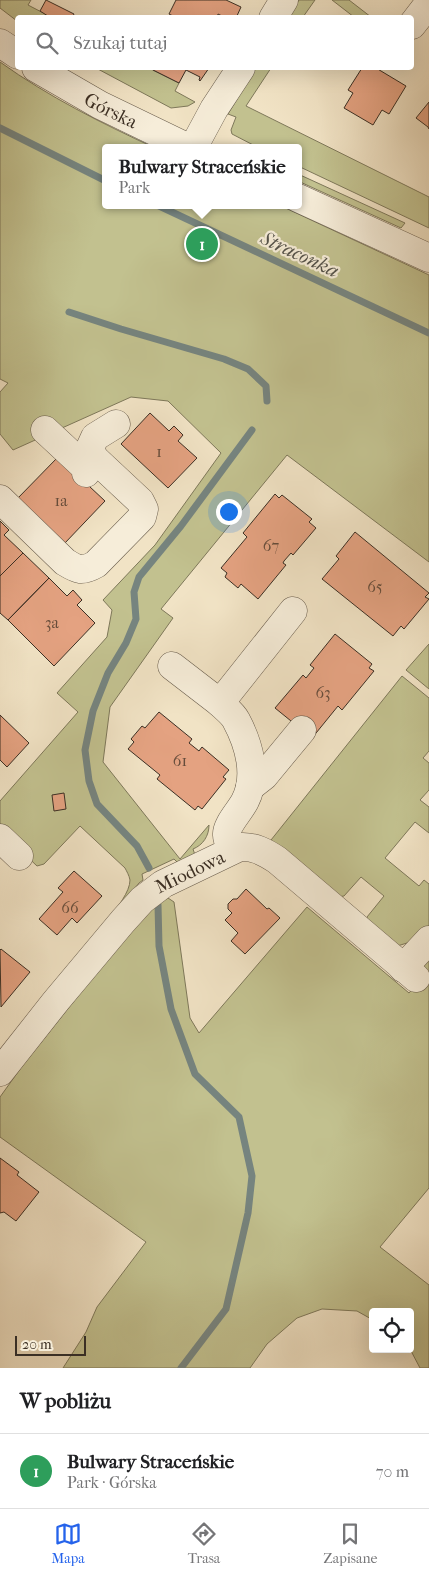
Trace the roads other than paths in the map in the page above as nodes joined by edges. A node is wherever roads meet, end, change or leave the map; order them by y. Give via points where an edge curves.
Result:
1 (284, 0) edge
2 (429, 2) edge
3 (275, 15) edge
4 (414, 21) edge
5 (0, 43) edge
6 (15, 53) edge
7 (39, 70) edge
8 (240, 70) edge
9 (181, 144) edge
10 (195, 144) edge
11 (302, 200) edge
12 (429, 258) edge
13 (116, 424) dead end
14 (45, 430) dead end
15 (86, 473) dead end
16 (0, 499) edge
17 (293, 610) dead end
18 (172, 666) dead end
19 (220, 703) junction
20 (302, 730) dead end
21 (250, 787) junction
22 (232, 850) junction
23 (429, 940) edge
24 (0, 1072) edge

1 - 3 street
2 - 4 street
5 - 6 street
7 - 9 street, Górska via 100,105
8 - 10 street
11 - 12 street
13 - 16 street via 95,436 90,448 94,458 140,501 144,509 142,517 96,564 87,569 76,569 65,562
14 - 15 street via 88,470
17 - 19 street
18 - 19 street
19 - 21 street via 236,718 248,752 252,774
20 - 21 street via 264,776
21 - 22 street via 246,800 227,829
22 - 23 street, Miodowa via 249,846 267,853 409,973
22 - 24 street, Miodowa via 163,884 142,900

